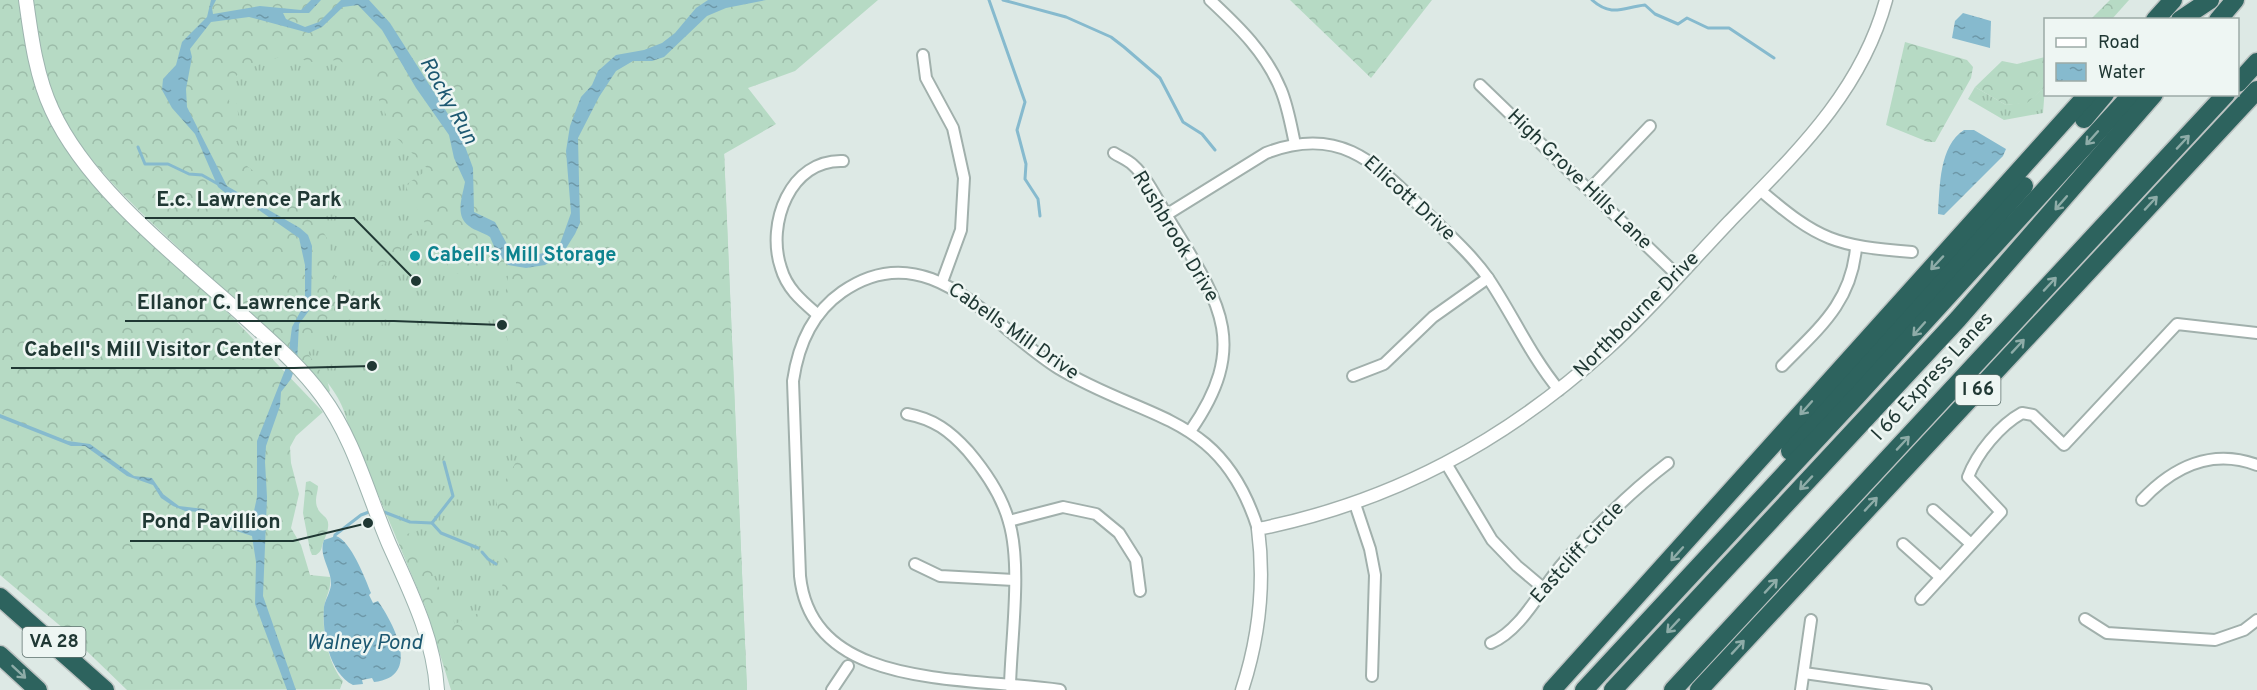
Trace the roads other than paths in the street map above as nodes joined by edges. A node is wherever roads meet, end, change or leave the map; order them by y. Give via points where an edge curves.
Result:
1 (26, 0) edge
2 (1210, 0) edge
3 (1886, 0) edge
4 (2173, 0) edge
5 (2210, 0) edge
6 (2216, 0) edge
7 (2235, 0) edge
8 (2156, 18) edge
9 (2183, 18) edge
10 (2200, 18) edge
11 (2220, 18) edge
12 (923, 55) dead end
13 (2257, 62) edge
14 (2239, 82) edge
15 (1480, 85) dead end
16 (2257, 90) edge
17 (2086, 96) edge
18 (2103, 96) edge
19 (2130, 96) edge
20 (2152, 96) edge
21 (2224, 96) edge
22 (1650, 126) dead end
23 (1295, 144) junction
24 (1113, 153) dead end
25 (843, 161) dead end
26 (1589, 190) junction
27 (1760, 190) junction
28 (1166, 214) junction
29 (1856, 248) junction
30 (1912, 252) dead end
31 (1678, 276) junction
32 (1488, 278) junction
33 (942, 282) junction
34 (818, 315) junction
35 (2257, 333) edge
36 (1782, 366) dead end
37 (1353, 376) dead end
38 (1559, 390) junction
39 (907, 414) dead end
40 (1191, 430) junction
41 (1668, 463) dead end
42 (1447, 465) junction
43 (2257, 465) edge
44 (2142, 500) dead end
45 (1355, 504) junction
46 (1933, 510) dead end
47 (1009, 520) junction
48 (1258, 529) junction
49 (1903, 544) dead end
50 (1971, 544) junction
51 (915, 564) dead end
52 (1940, 578) junction
53 (1014, 580) junction
54 (1542, 587) junction
55 (1140, 591) dead end
56 (0, 597) edge
57 (1920, 599) dead end
58 (2085, 619) dead end
59 (1811, 620) dead end
60 (2257, 620) edge
61 (1491, 643) dead end
62 (0, 655) edge
63 (848, 666) junction
64 (860, 672) dead end
65 (1601, 672) junction
66 (1804, 673) junction
67 (1372, 676) dead end
68 (889, 680) dead end
69 (1010, 686) junction
70 (38, 690) edge
71 (105, 690) edge
72 (437, 690) edge
73 (832, 690) edge
74 (1060, 690) edge
75 (1242, 690) edge
76 (1552, 690) edge
77 (1584, 690) edge
78 (1613, 690) edge
79 (1673, 690) edge
80 (1698, 690) edge
81 (1801, 690) edge
82 (1926, 690) edge

1 - 72 main road via 42,85 75,151 123,204 302,372 328,405 423,622
2 - 23 street via 1254,44 1271,69 1281,90
3 - 27 street, Northbourne Drive via 1862,63 1838,103 1814,135
4 - 8 highway
5 - 9 highway
6 - 10 highway
7 - 11 highway
12 - 33 street via 926,78 952,128 964,178 961,231
13 - 14 highway
15 - 26 street, High Grove Hills Lane
80 -> 16 highway, I 66
17 -> 76 highway
18 - 65 highway via 1707,544
19 -> 65 highway
20 -> 78 highway, I 66 Express Lanes via 1958,319
79 -> 21 highway, I 66 Express Lanes
22 - 26 street
23 - 28 street, Ellicott Drive via 1266,153
23 - 32 street, Ellicott Drive via 1340,147 1369,160 1475,260
24 - 28 street, Rushbrook Drive via 1137,169
25 - 34 street via 826,161 811,167 798,179 788,195 777,229 777,256 786,281
26 - 31 street, High Grove Hills Lane
27 - 29 street via 1806,227
27 - 31 street, Northbourne Drive
28 - 40 street, Rushbrook Drive via 1209,284 1223,332 1218,381
29 - 30 street
29 - 36 street via 1853,271 1842,300
31 - 38 street, Northbourne Drive via 1608,348
32 - 37 street via 1433,317 1384,364
32 - 38 street, Ellicott Drive via 1531,353
33 - 34 street, Cabells Mill Drive via 914,274 877,276 851,286
33 - 40 street, Cabells Mill Drive via 1063,370
34 - 63 street, Cabells Mill Drive via 798,353 793,381 802,597 819,636
35 - 50 street via 2177,324 2064,445 2033,416 2022,413 2011,419 1973,463 1968,477 2001,512
38 - 42 street, Northbourne Drive
39 - 47 street via 933,420 963,445 987,477
40 - 48 street, Cabells Mill Drive via 1236,480
41 - 54 street, Eastcliff Circle via 1593,530
42 - 45 street, Northbourne Drive
42 - 54 street via 1492,540
43 - 44 street via 2233,458 2207,459 2182,466 2160,480
45 - 48 street, Northbourne Drive
45 - 67 street via 1375,575
46 - 50 street
47 - 53 street
47 - 55 street via 1064,507 1096,514 1119,533 1136,560
48 - 75 street, Cabells Mill Drive via 1259,615
49 - 52 street
50 - 52 street
51 - 53 street via 940,576
52 - 57 street
53 - 69 street
54 - 61 street, Eastcliff Circle via 1513,630
56 - 71 highway, VA 28
58 - 60 street via 2107,633 2216,640 2244,630
59 - 66 street
62 -> 70 highway, VA 28
63 - 64 street, Cabells Mill Drive
63 - 73 street
65 - 77 highway
66 - 81 street
66 - 82 street
68 - 69 street
69 - 74 street

